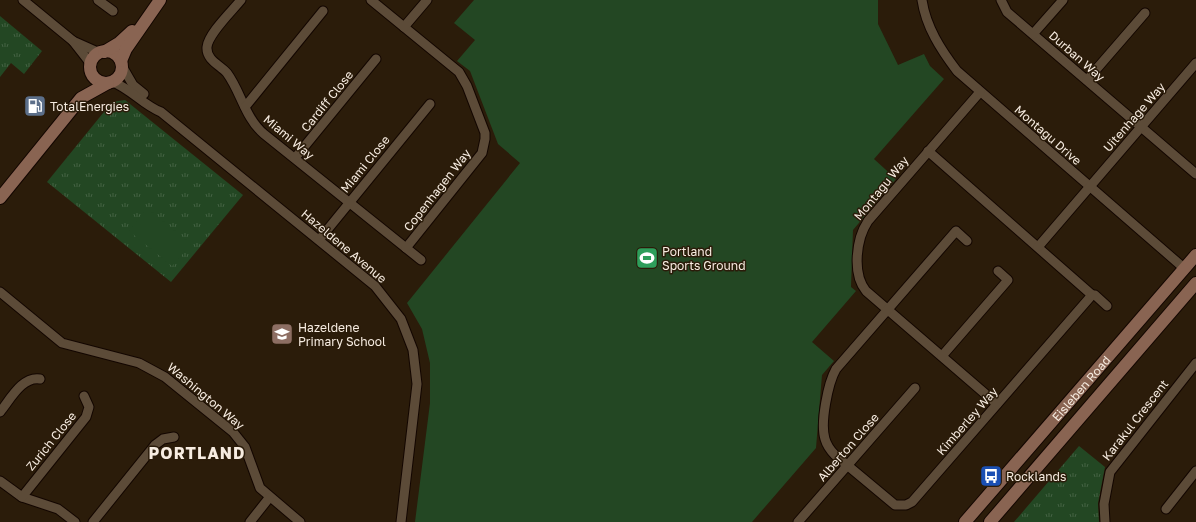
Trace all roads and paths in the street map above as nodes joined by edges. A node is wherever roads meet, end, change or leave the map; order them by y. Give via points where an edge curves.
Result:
1 (23, 0) edge
2 (98, 0) edge
3 (241, 0) edge
4 (371, 0) edge
5 (427, 0) edge
6 (922, 0) edge
7 (1001, 0) edge
8 (1063, 0) edge
9 (158, 3) edge
10 (113, 11) dead end
11 (323, 11) dead end
12 (1145, 13) dead end
13 (404, 27) junction
14 (1033, 34) junction
15 (73, 41) junction
16 (102, 52) junction
17 (376, 59) dead end
18 (121, 63) junction
19 (1196, 63) edge
20 (90, 66) junction
21 (1087, 80) junction
22 (110, 83) junction
23 (980, 92) junction
24 (81, 98) junction
25 (430, 104) dead end
26 (245, 107) junction
27 (161, 112) junction
28 (1141, 127) junction
29 (928, 151) junction
30 (295, 158) junction
31 (1196, 174) edge
32 (1089, 186) junction
33 (0, 198) edge
34 (350, 202) junction
35 (319, 240) junction
36 (967, 240) dead end
37 (1038, 247) junction
38 (406, 248) junction
39 (1196, 255) edge
40 (421, 260) dead end
41 (1185, 269) junction
42 (998, 271) dead end
43 (1196, 278) edge
44 (1196, 283) edge
45 (1, 295) edge
46 (1092, 295) junction
47 (1108, 306) dead end
48 (888, 309) junction
49 (942, 356) junction
50 (1196, 363) edge
51 (40, 378) dead end
52 (916, 388) dead end
53 (84, 396) dead end
54 (997, 404) junction
55 (0, 412) edge
56 (174, 437) dead end
57 (847, 466) junction
58 (1196, 471) edge
59 (0, 481) edge
60 (22, 497) junction
61 (270, 498) junction
62 (1166, 509) dead end
63 (75, 522) edge
64 (93, 522) edge
65 (250, 522) edge
66 (300, 522) edge
67 (401, 522) edge
68 (798, 522) edge
69 (966, 522) edge
70 (990, 522) edge
71 (1105, 522) edge

1 - 15 street
2 - 10 street
3 - 26 street, Miami Way via 211,36 207,48 210,57 227,73
4 - 13 street, Copenhagen Way
5 - 13 street
6 - 23 street, Montagu Drive via 940,48 957,71
7 - 14 street, Durban Way via 1007,12
8 - 14 street
9 - 16 main road via 127,36
9 - 18 main road via 126,49
11 - 26 street
12 - 21 street
13 - 38 street, Copenhagen Way via 463,77 482,123 485,139 479,156
14 - 21 street, Durban Way
15 - 16 street
15 - 20 street
16 - 18 main road via 114,54
16 - 20 main road via 95,56
17 - 30 street, Cardiff Close
18 - 22 main road via 120,75
18 - 27 street, Hazeldene Avenue via 133,85 158,106
19 - 28 street, Uitenhage Way
20 - 22 main road via 94,78 103,83
20 - 24 main road
21 - 28 street, Durban Way
22 - 24 main road
22 - 27 street, Hazeldene Avenue via 130,91
23 - 29 street, Montagu Way
23 - 32 street, Montagu Drive
24 - 33 main road
25 - 34 street, Miami Close
26 - 30 street, Miami Way via 258,129
27 - 35 street, Hazeldene Avenue
28 - 31 street, Durban Way
28 - 32 street, Uitenhage Way
29 - 37 street
29 - 48 street, Montagu Way via 868,221 860,235 859,279 866,291
30 - 34 street, Miami Way
32 - 37 street, Uitenhage Way
32 - 41 street, Montagu Drive
34 - 35 street, Miami Close
34 - 38 street, Miami Way
35 - 67 street, Hazeldene Avenue via 376,286 400,319 413,350 417,384
36 - 48 street via 956,231
37 - 46 street
38 - 40 street, Miami Way
39 - 41 main road, Eisleben Road
41 - 43 main road
41 - 69 main road, Eisleben Road
42 - 49 street via 1008,280
44 - 70 main road, Eisleben Road
45 - 61 street, Washington Way via 62,343 139,363 166,377 241,441 260,488
46 - 47 street
46 - 54 street, Kimberley Way
48 - 49 street, Montagu Way
48 - 57 street via 836,369 828,387 825,440 831,451
49 - 54 street, Montagu Way
50 - 71 street, Karakul Crescent via 1110,472 1104,504
51 - 55 street via 30,379 25,383
52 - 57 street, Alberton Close
53 - 60 street, Zurich Close via 89,407 86,418
54 - 57 street, Kimberley Way via 908,504 900,506 891,503
56 - 64 street via 163,439 155,445
57 - 68 street, Alberton Close
58 - 62 street
59 - 60 street
60 - 63 street via 58,509
61 - 65 street
61 - 66 street, Washington Way

